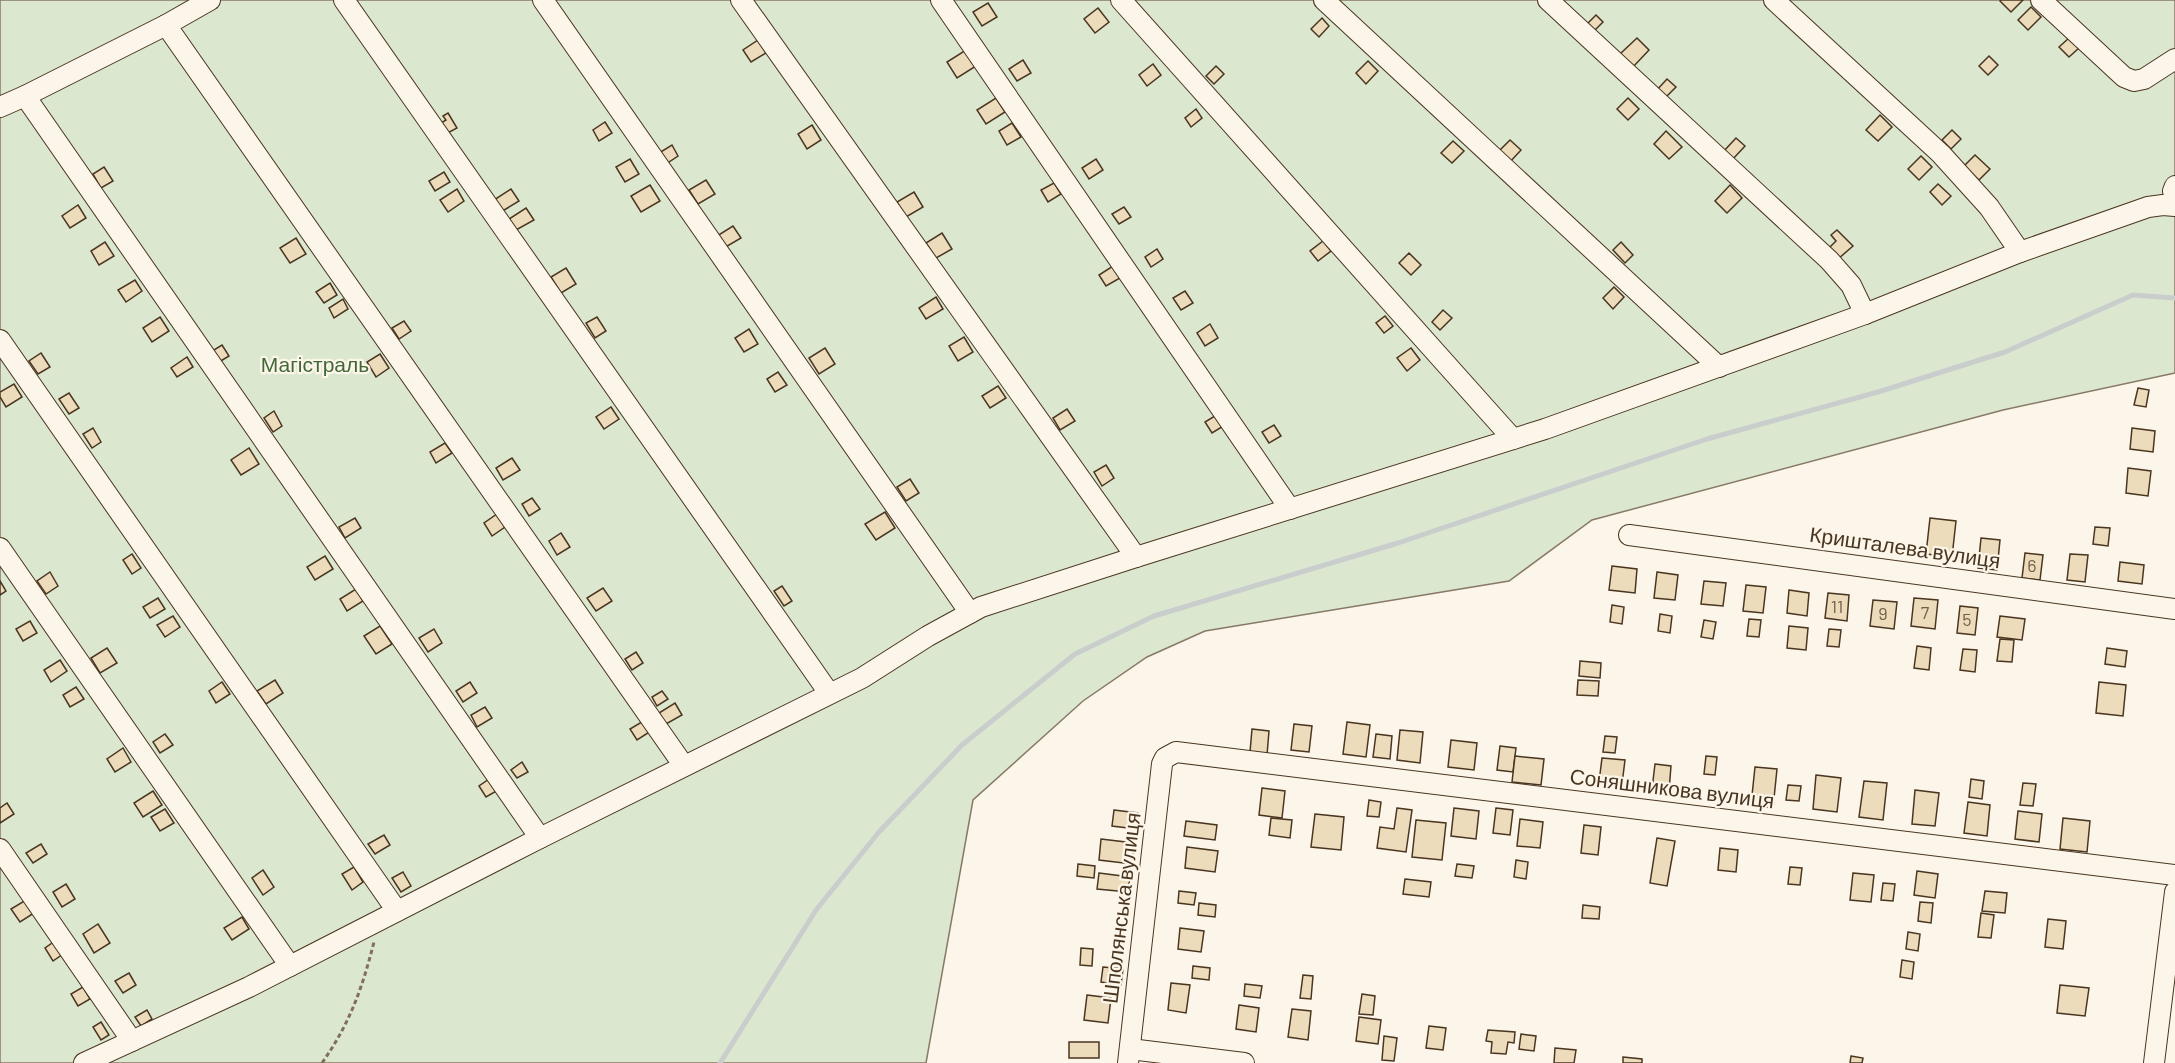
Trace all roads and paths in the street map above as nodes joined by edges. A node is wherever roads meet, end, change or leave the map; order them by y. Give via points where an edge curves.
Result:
1 (210, 0) edge
2 (344, 0) edge
3 (543, 0) edge
4 (741, 0) edge
5 (941, 0) edge
6 (1121, 0) edge
7 (1324, 0) edge
8 (1548, 0) edge
9 (1774, 0) edge
10 (2041, 0) edge
11 (166, 25) junction
12 (2175, 59) edge
13 (25, 96) junction
14 (0, 107) edge
15 (2175, 186) edge
16 (2175, 197) edge
17 (2175, 206) edge
18 (2020, 252) junction
19 (1865, 314) junction
20 (0, 340) edge
21 (1719, 367) junction
22 (1513, 439) junction
23 (1290, 509) junction
24 (1629, 535) dead end
25 (0, 548) edge
26 (1136, 557) junction
27 (2175, 609) edge
28 (970, 613) junction
29 (829, 693) junction
30 (1165, 758) joint
31 (684, 766) junction
32 (540, 838) junction
33 (0, 849) edge
34 (2175, 875) edge
35 (2175, 892) edge
36 (389, 916) junction
37 (290, 966) junction
38 (132, 1041) junction
39 (1129, 1056) edge
40 (84, 1063) edge
41 (322, 1063) edge
42 (1244, 1063) edge
43 (2154, 1063) edge

1 - 11 street
2 - 29 street
3 - 28 street
4 - 26 street
5 - 23 street
6 - 22 street
7 - 21 street
8 - 19 street via 1829,260 1851,285
9 - 18 street via 1941,154 1989,207
10 - 12 street via 2124,77 2144,79
11 - 13 street
11 - 31 street
13 - 14 street
13 - 32 street
15 - 16 street
17 - 18 street via 2148,207
18 - 19 street
19 - 21 street
20 - 36 street
21 - 22 street
22 - 23 street
23 - 26 street
24 - 27 street, Кришталева вулиця
25 - 37 street
26 - 28 street
28 - 29 street via 862,678
29 - 31 street
30 - 34 street, Соняшникова вулиця via 1176,752
30 - 39 street, Шполянська вулиця
31 - 32 street
32 - 36 street
33 - 38 street
35 - 43 street
36 - 37 street
36 - 41 path via 355,1007
37 - 38 street
38 - 40 street
39 - 42 street

